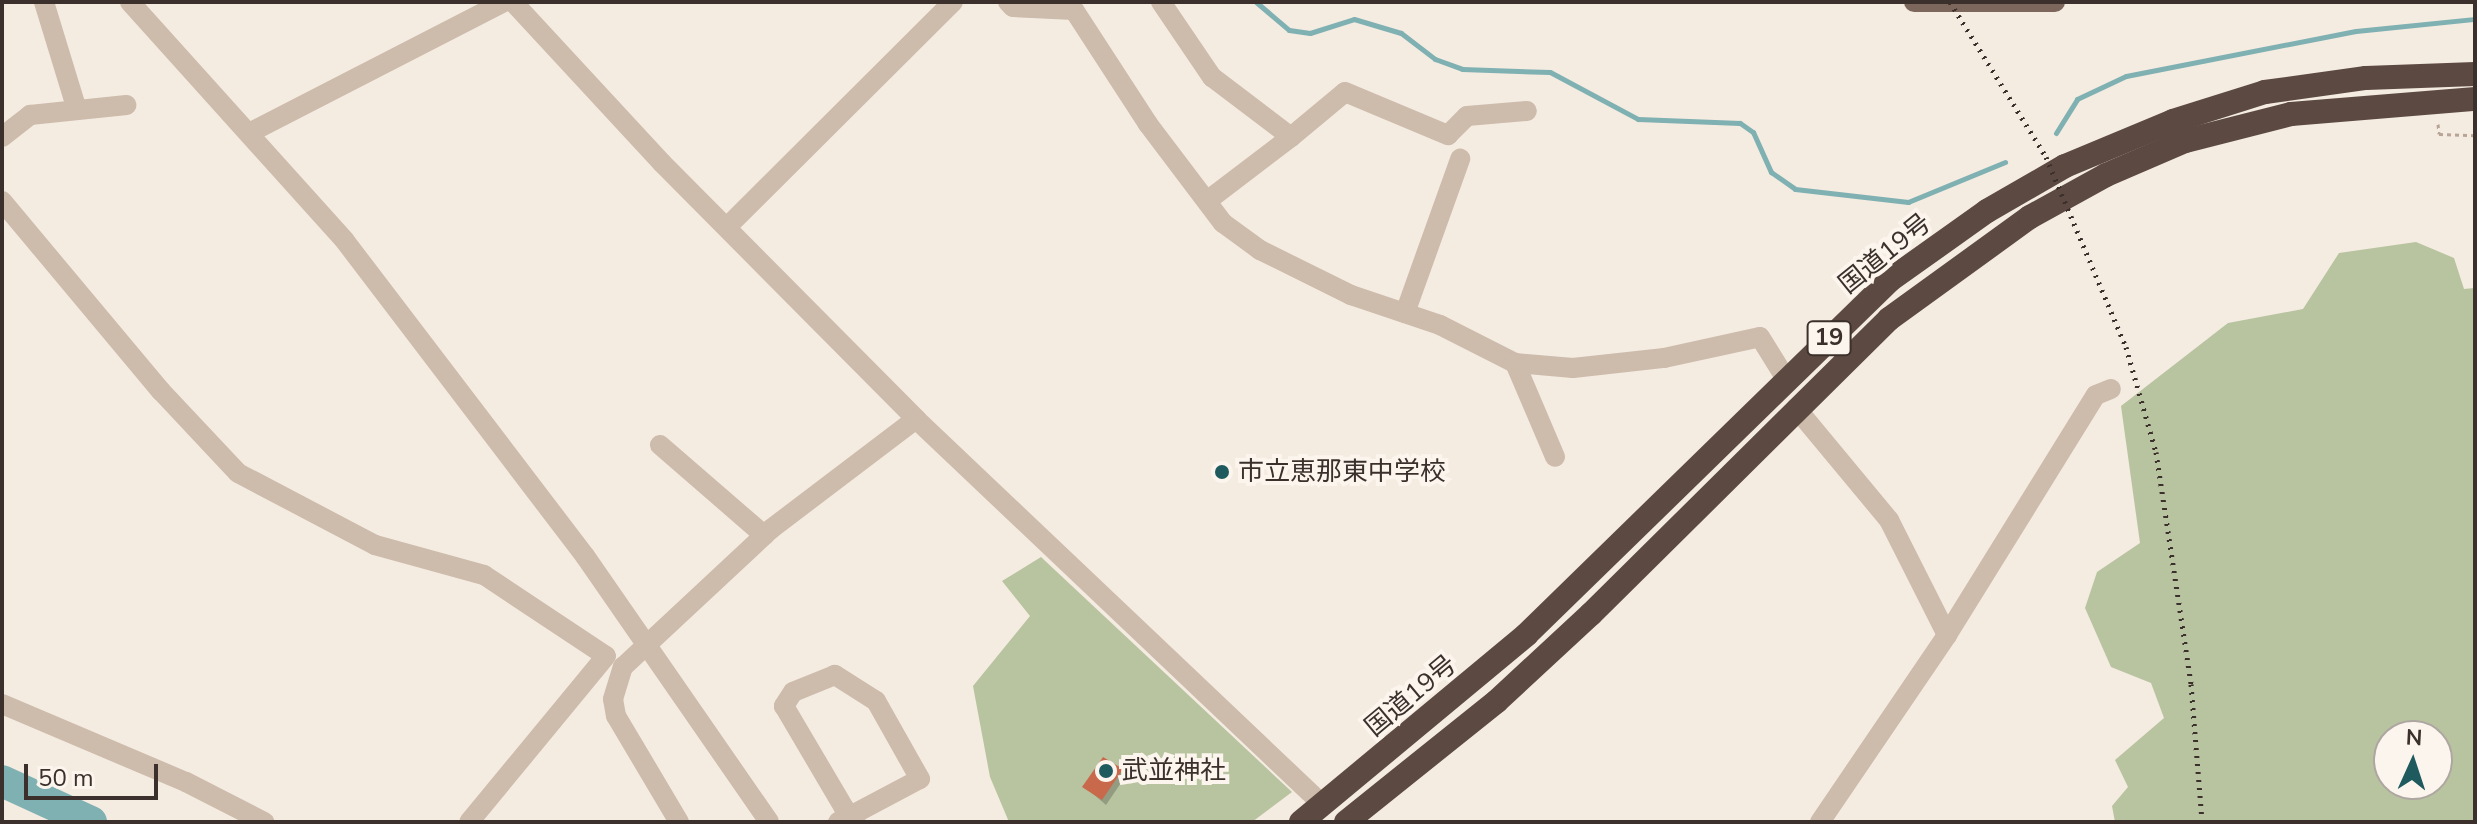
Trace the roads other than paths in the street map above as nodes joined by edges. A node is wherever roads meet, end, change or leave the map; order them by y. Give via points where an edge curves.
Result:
1 (44, 2) edge
2 (130, 2) edge
3 (504, 2) edge
4 (513, 2) edge
5 (953, 2) edge
6 (1008, 2) edge
7 (1161, 2) edge
8 (1914, 2) edge
9 (2055, 2) edge
10 (2475, 74) edge
11 (2475, 99) edge
12 (126, 105) dead end
13 (77, 110) junction
14 (1527, 111) dead end
15 (249, 133) junction
16 (2, 137) edge
17 (1291, 137) junction
18 (1460, 159) dead end
19 (2, 201) edge
20 (1207, 201) junction
21 (727, 227) junction
22 (1405, 313) junction
23 (1515, 363) junction
24 (1786, 379) junction
25 (2111, 389) dead end
26 (1796, 408) junction
27 (916, 419) junction
28 (660, 445) dead end
29 (1555, 457) dead end
30 (764, 535) junction
31 (1947, 635) junction
32 (647, 641) junction
33 (2, 704) edge
34 (1323, 805) junction
35 (848, 820) edge
36 (264, 822) edge
37 (469, 822) edge
38 (679, 822) edge
39 (769, 822) edge
40 (1301, 822) edge
41 (1346, 822) edge
42 (1820, 822) edge

1 - 13 street
2 - 15 street
3 - 15 street
4 - 21 street
5 - 21 street
6 - 20 street via 1013,7 1074,10 1148,124
7 - 17 street via 1212,77
8 - 9 main road
10 - 24 highway, 国道19号 / 19 via 2366,78 2265,92 2173,121 2065,166 1987,211 1890,280
11 - 26 highway, 国道19号 / 19 via 2291,114 2185,141 2106,175 1954,267 1889,319
12 - 13 street
13 - 16 street via 30,115
14 - 17 street via 1467,116 1448,135 1345,92
15 - 32 street via 345,241
17 - 20 street
18 - 22 street
19 - 37 street via 161,391 238,473 375,545 484,575 606,656
20 - 22 street via 1223,223 1260,250 1351,295
21 - 27 street
22 - 23 street
23 - 24 street via 1573,368 1664,358 1760,337
23 - 29 street
24 - 34 highway, 国道19号 / 19 via 1526,635
25 - 31 street via 2096,395
26 - 31 street via 1889,520
26 - 41 highway, 国道19号 / 19 via 1520,679
27 - 30 street
27 - 34 street
28 - 30 street
30 - 32 street
31 - 42 street
32 - 38 street via 623,667 613,705
32 - 39 street
33 - 36 street via 186,782
34 - 40 highway, 国道19号 / 19
35 - 35 street via 784,706 793,692 835,675 876,701 920,779

